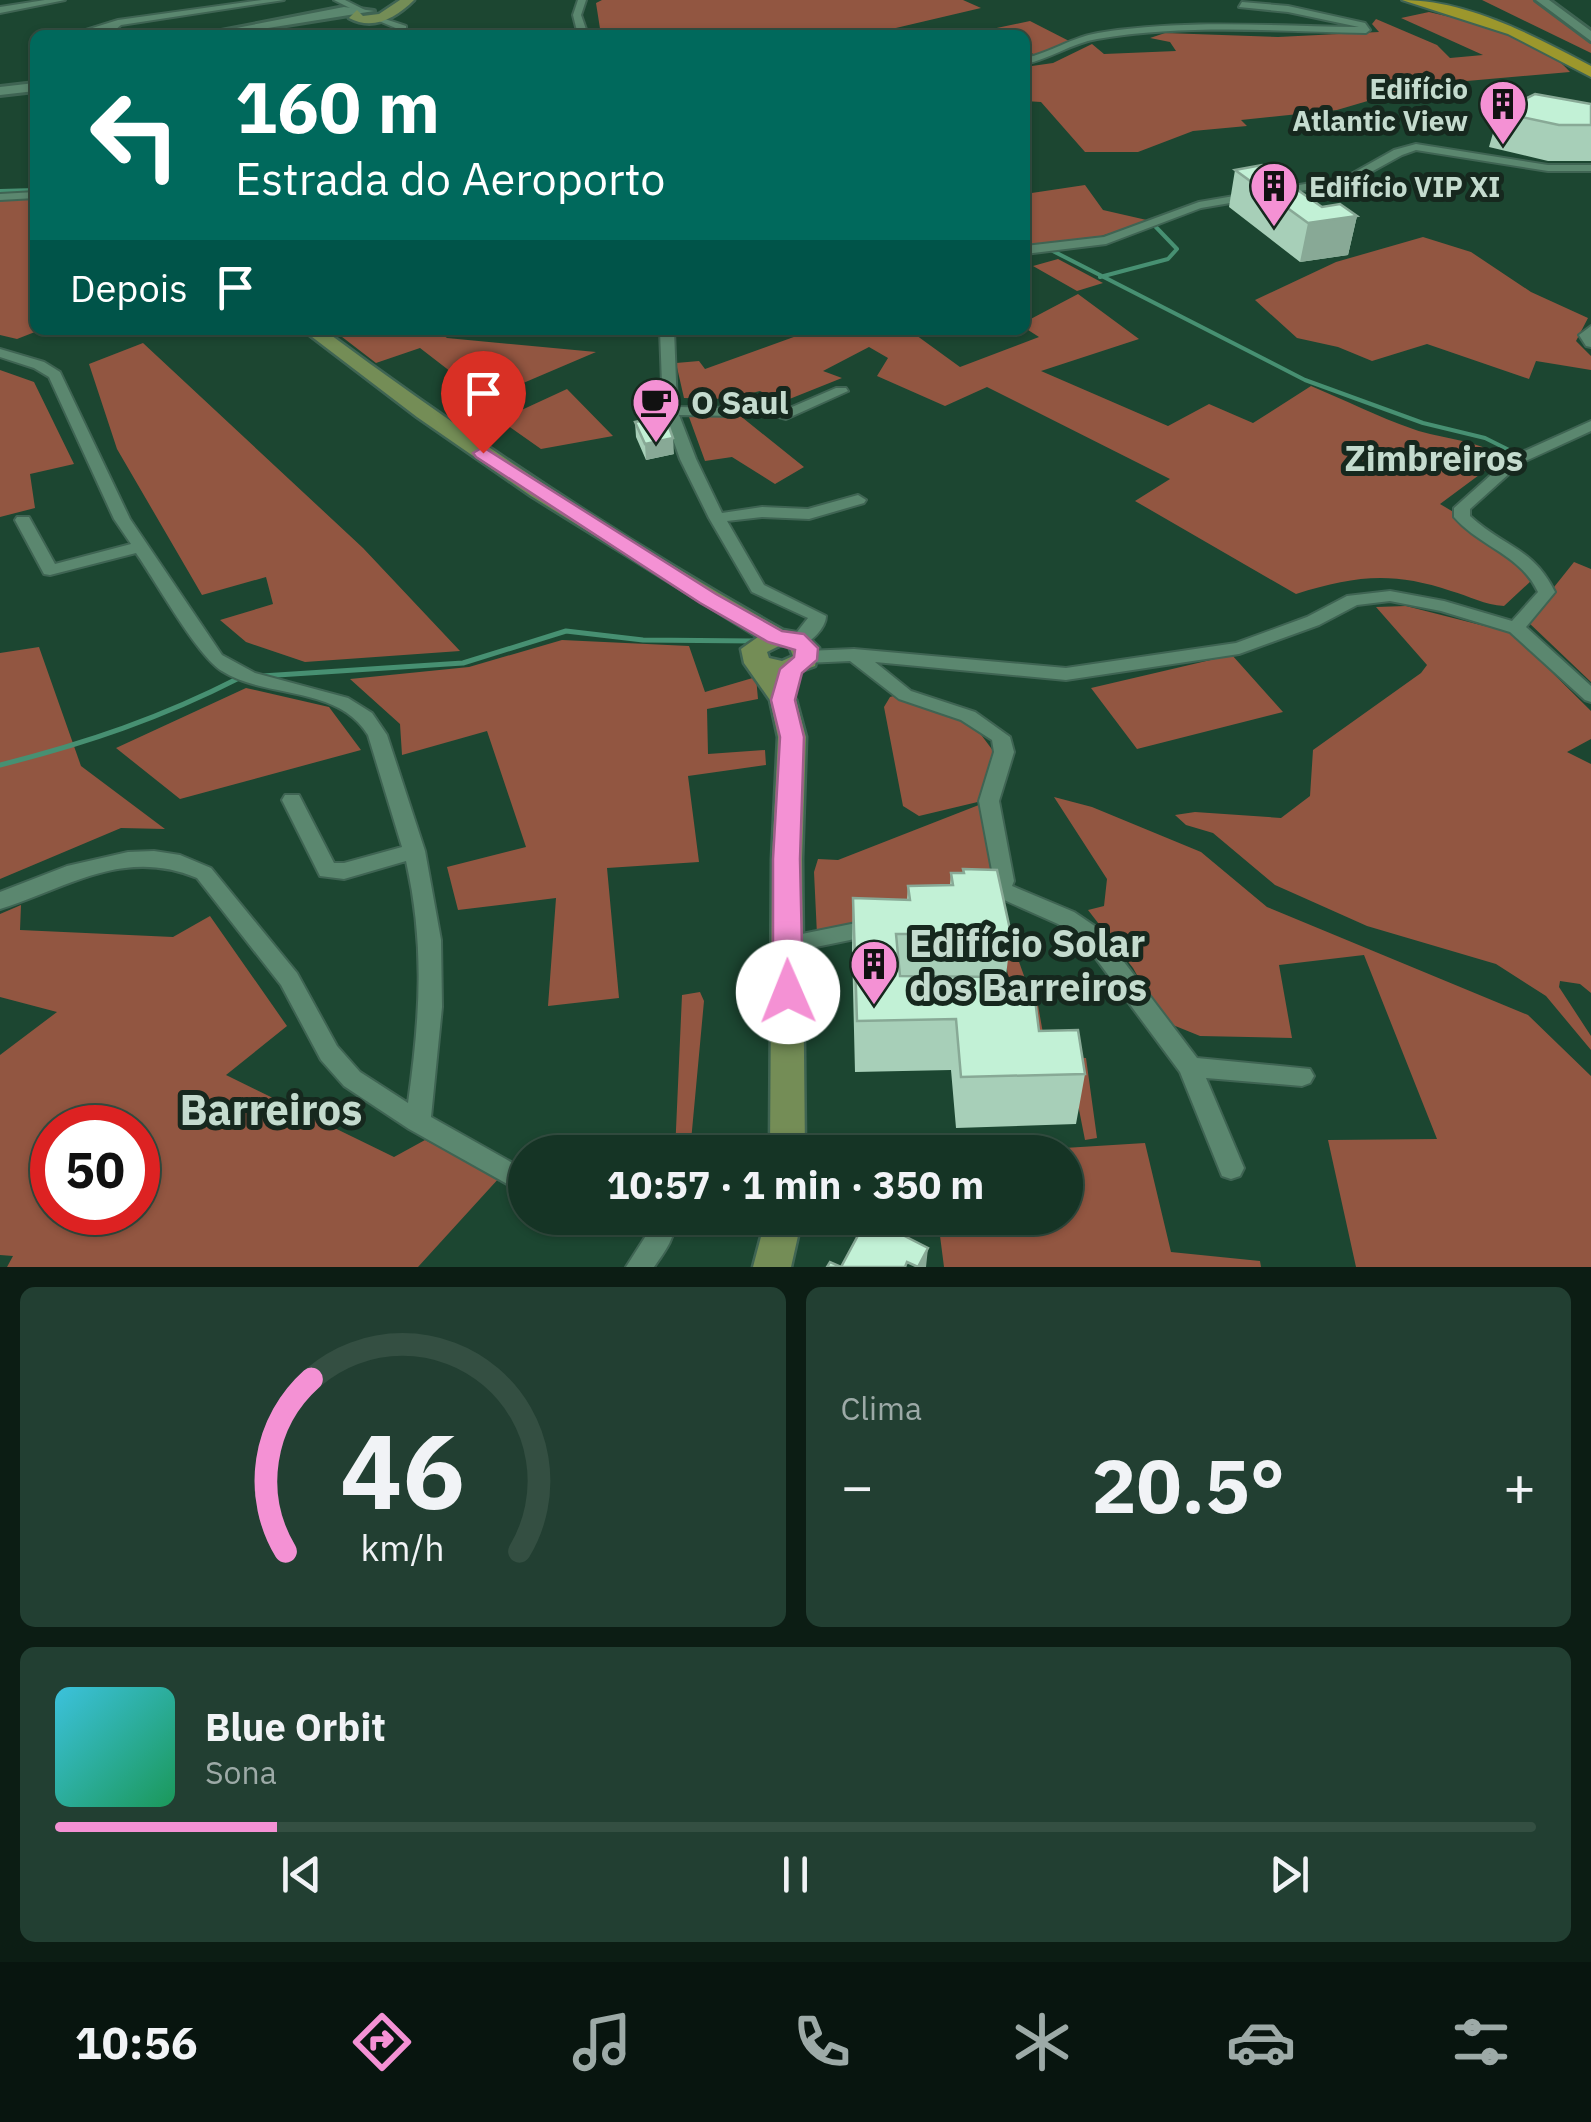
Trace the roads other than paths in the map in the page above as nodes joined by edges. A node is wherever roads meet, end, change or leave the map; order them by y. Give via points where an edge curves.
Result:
1 (61, 0) edge
2 (280, 0) edge
3 (405, 0) edge
4 (582, 0) edge
5 (1410, 0) edge
6 (1424, 0) edge
7 (1542, 0) edge
8 (1242, 5) dead end
9 (229, 8) junction
10 (0, 10) edge
11 (364, 12) edge
12 (133, 21) junction
13 (110, 29) edge
14 (132, 30) edge
15 (225, 30) edge
16 (249, 30) edge
17 (402, 30) edge
18 (582, 30) edge
19 (1591, 37) edge
20 (1030, 60) edge
21 (1584, 63) edge
22 (30, 88) edge
23 (0, 91) edge
24 (1591, 168) edge
25 (30, 195) edge
26 (0, 197) edge
27 (1030, 249) edge
28 (1591, 330) edge
29 (319, 335) edge
30 (667, 335) edge
31 (1591, 343) edge
32 (0, 353) edge
33 (841, 391) dead end
34 (670, 411) junction
35 (1591, 425) edge
36 (858, 500) dead end
37 (717, 518) junction
38 (23, 520) dead end
39 (139, 547) junction
40 (1516, 628) junction
41 (782, 652) junction
42 (854, 655) junction
43 (1591, 696) edge
44 (292, 800) dead end
45 (414, 851) junction
46 (1000, 890) junction
47 (0, 901) edge
48 (968, 904) edge
49 (892, 923) edge
50 (787, 945) junction
51 (1190, 1066) junction
52 (1302, 1076) dead end
53 (418, 1122) junction
54 (788, 1135) edge
55 (1231, 1168) dead end
56 (508, 1173) edge
57 (661, 1235) edge
58 (780, 1235) edge
59 (639, 1267) edge
60 (772, 1267) edge

1 - 10 street
2 - 9 street
3 - 11 main road
4 - 18 street via 577,14
5 - 21 highway via 1494,24
6 - 21 highway via 1523,30
7 - 19 street
8 - 20 street via 1324,16 1366,30 1142,31 1092,36
9 - 12 street
9 - 15 street
11 - 16 street
11 - 17 street
12 - 13 street
12 - 14 street
22 - 23 street
24 - 27 street via 1548,168 1416,146 1396,150 1368,174 1349,180 1200,205 1106,240
25 - 26 street
28 - 31 street
29 - 41 main road
30 - 34 street
32 - 39 street via 54,376
33 - 34 street via 786,414 758,406
34 - 37 street
35 - 40 street via 1516,460 1462,508 1471,527 1530,560 1541,576 1548,592
36 - 37 street via 808,514
37 - 41 street via 758,588 817,616 814,627
38 - 39 street via 50,570
39 - 45 street via 226,667 340,702 368,720
40 - 42 street via 1444,606 1365,596 1238,648 1066,674
40 - 43 street
41 - 42 street
41 - 50 main road via 792,737
42 - 46 street via 905,695 960,713 1001,737 1004,752 989,801 1004,880
44 - 45 street via 327,872
45 - 53 street via 431,943
46 - 48 street
46 - 51 street via 1091,936
47 - 53 street via 93,866 162,858 186,862 204,872 289,979 329,1054 352,1079
49 - 50 street
50 - 54 main road
51 - 52 street
51 - 55 street
53 - 56 street
57 - 59 street
58 - 60 main road

